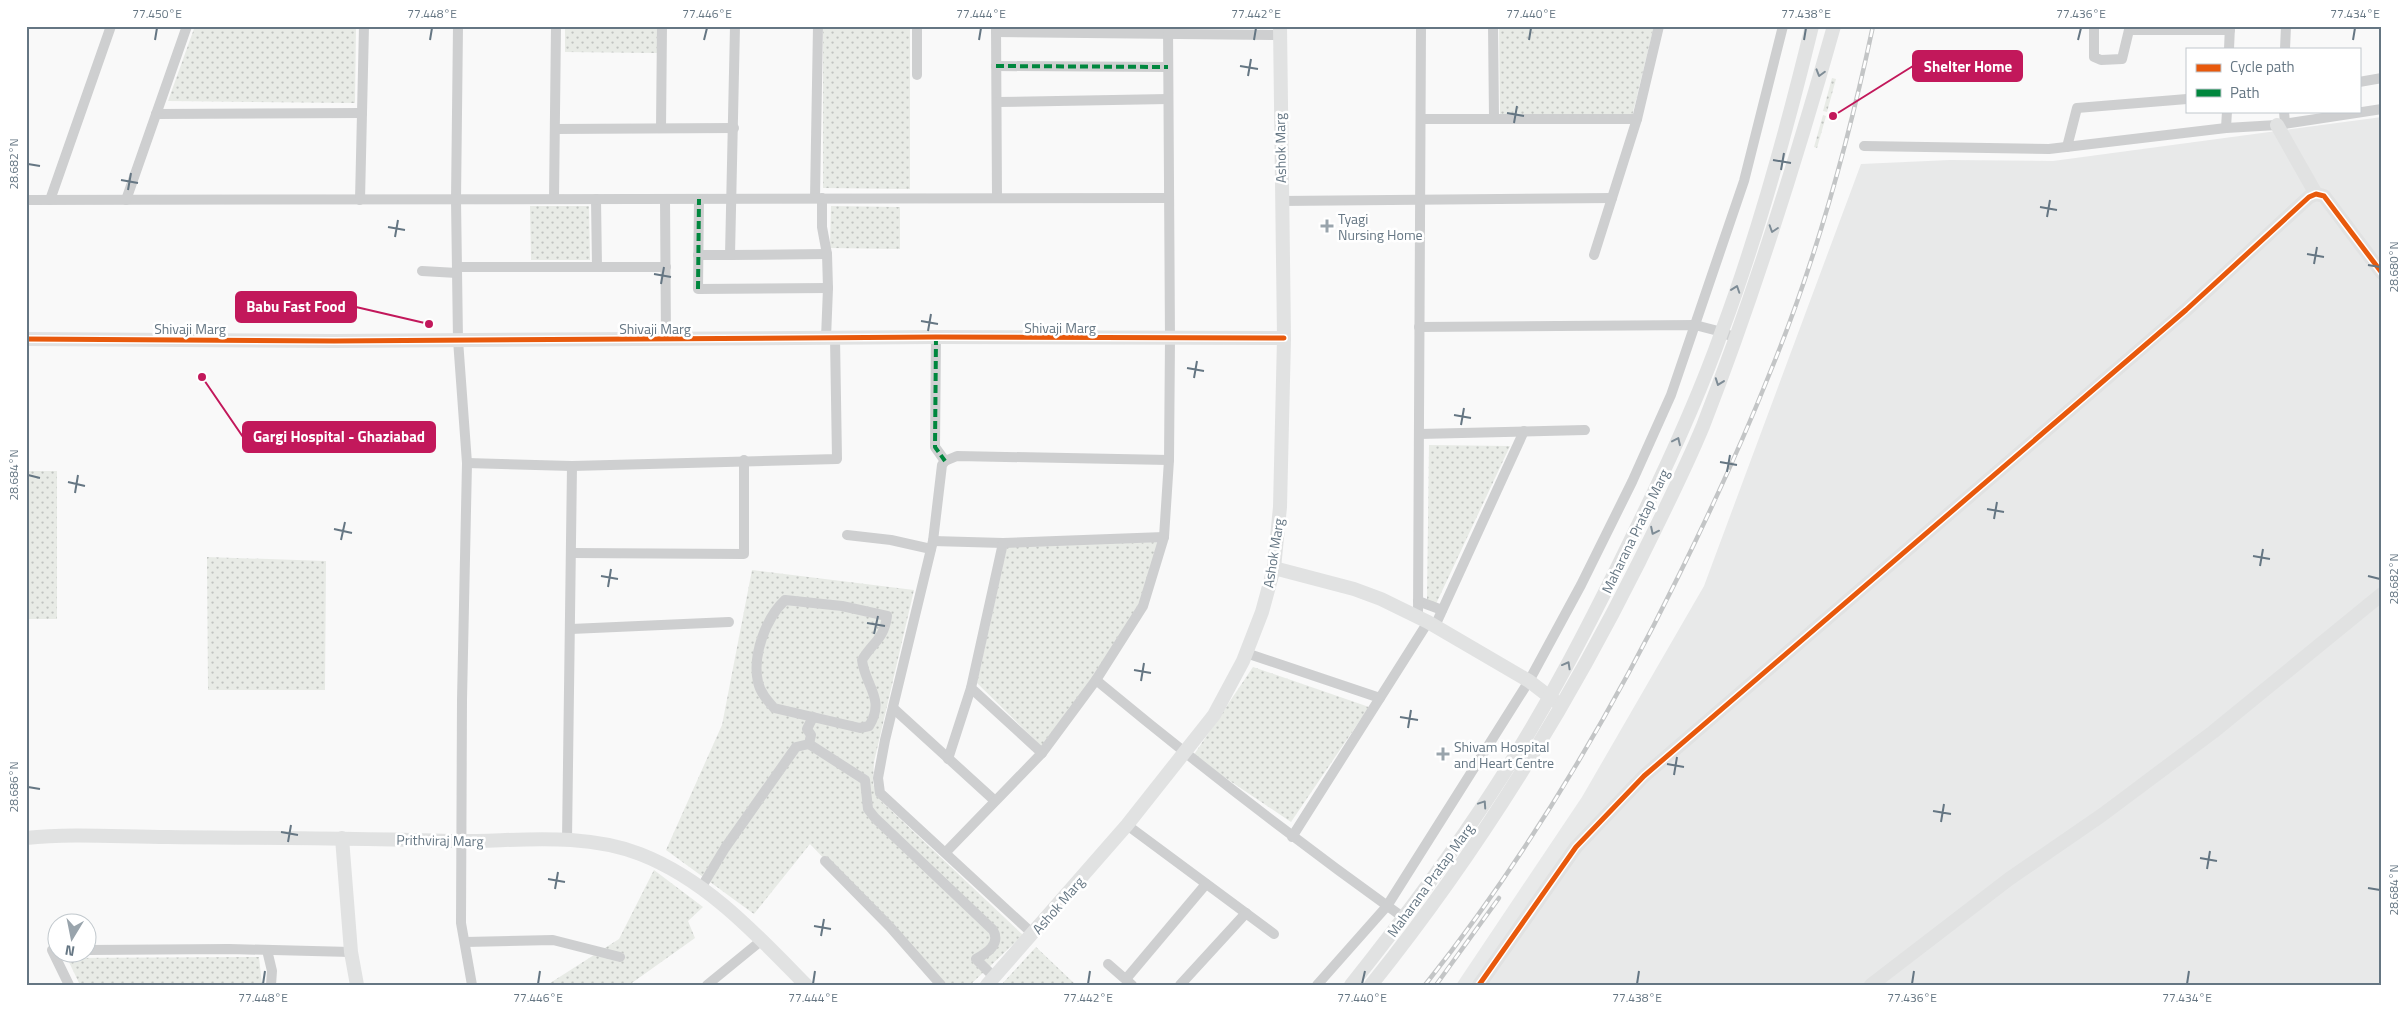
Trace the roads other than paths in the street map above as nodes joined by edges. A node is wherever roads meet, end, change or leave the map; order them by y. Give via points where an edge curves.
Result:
1 (112, 26) edge
2 (187, 26) edge
3 (364, 26) edge
4 (458, 26) edge
5 (556, 26) edge
6 (662, 26) edge
7 (735, 26) edge
8 (818, 26) edge
9 (917, 26) edge
10 (1421, 26) edge
11 (1493, 26) edge
12 (1659, 26) edge
13 (1783, 26) edge
14 (1812, 26) edge
15 (1834, 26) edge
16 (2094, 26) edge
17 (2286, 26) edge
18 (2130, 28) edge
19 (2230, 28) edge
20 (996, 29) edge
21 (1168, 30) edge
22 (1280, 31) edge
23 (2229, 48) edge
24 (2285, 48) edge
25 (996, 66) junction
26 (1168, 67) junction
27 (917, 75) dead end
28 (2382, 78) edge
29 (2360, 82) edge
30 (1168, 99) junction
31 (2186, 99) edge
32 (996, 102) junction
33 (2382, 109) edge
34 (2227, 112) edge
35 (2284, 112) edge
36 (362, 113) junction
37 (156, 114) junction
38 (1494, 118) junction
39 (1421, 119) junction
40 (1637, 119) junction
41 (2281, 125) junction
42 (661, 128) junction
43 (734, 128) junction
44 (2226, 128) junction
45 (555, 129) junction
46 (1864, 146) dead end
47 (2067, 146) junction
48 (2316, 194) junction
49 (819, 198) junction
50 (997, 198) junction
51 (1169, 198) junction
52 (1612, 198) junction
53 (554, 199) junction
54 (596, 199) junction
55 (665, 199) junction
56 (699, 199) junction
57 (733, 199) junction
58 (26, 200) edge
59 (50, 200) junction
60 (126, 200) junction
61 (360, 200) junction
62 (456, 200) junction
63 (1281, 200) junction
64 (1420, 200) junction
65 (827, 254) junction
66 (698, 255) junction
67 (730, 255) junction
68 (1594, 255) dead end
69 (598, 267) junction
70 (666, 267) junction
71 (457, 270) junction
72 (422, 271) dead end
73 (2382, 273) edge
74 (828, 288) junction
75 (1695, 325) junction
76 (1420, 327) junction
77 (1728, 335) junction
78 (936, 337) junction
79 (831, 338) junction
80 (1284, 338) junction
81 (26, 339) edge
82 (666, 339) junction
83 (1170, 339) junction
84 (458, 340) junction
85 (1585, 430) dead end
86 (1524, 431) junction
87 (1419, 434) junction
88 (744, 460) junction
89 (1169, 460) junction
90 (945, 461) junction
91 (467, 463) junction
92 (572, 466) junction
93 (846, 535) dead end
94 (1164, 537) junction
95 (1003, 543) junction
96 (932, 545) junction
97 (572, 552) junction
98 (1274, 568) junction
99 (2382, 594) edge
100 (1418, 601) junction
101 (1442, 610) junction
102 (1427, 621) junction
103 (729, 622) dead end
104 (571, 629) junction
105 (1246, 653) junction
106 (1096, 680) junction
107 (1529, 681) junction
108 (971, 688) junction
109 (1380, 698) junction
110 (1549, 698) junction
111 (1562, 706) junction
112 (893, 708) junction
113 (813, 717) junction
114 (809, 744) junction
115 (1042, 753) junction
116 (1184, 753) junction
117 (948, 758) junction
118 (994, 800) junction
119 (1126, 825) junction
120 (1292, 837) junction
121 (26, 838) edge
122 (342, 838) junction
123 (567, 840) junction
124 (460, 841) junction
125 (946, 852) junction
126 (825, 861) dead end
127 (1206, 884) junction
128 (700, 888) junction
129 (1386, 906) junction
130 (1246, 913) junction
131 (1404, 918) junction
132 (1033, 934) junction
133 (1274, 934) dead end
134 (762, 940) junction
135 (465, 942) junction
136 (98, 950) edge
137 (267, 950) junction
138 (351, 952) junction
139 (620, 958) dead end
140 (59, 964) edge
141 (1108, 964) dead end
142 (990, 981) edge
143 (1129, 982) edge
144 (69, 985) edge
145 (271, 985) edge
146 (357, 985) edge
147 (472, 985) edge
148 (708, 985) edge
149 (806, 985) edge
150 (941, 985) edge
151 (1180, 985) edge
152 (1317, 985) edge
153 (1351, 985) edge
154 (1371, 985) edge
155 (1479, 985) edge
156 (1871, 985) edge

1 - 59 street
2 - 37 street
3 - 36 street
4 - 62 street
5 - 45 street
6 - 42 street
7 - 43 street
8 - 49 street
9 - 27 street
10 - 39 street
11 - 38 street
12 - 40 street
13 - 75 street via 1744,181
77 -> 14 street, Maharana Pratap Marg
15 -> 77 street, Maharana Pratap Marg via 1805,129
16 - 18 street via 2094,57 2101,60 2122,59
17 - 24 street
18 - 19 street
19 - 23 street
20 - 21 street
20 - 25 street
21 - 22 street
21 - 26 street
22 - 63 street, Ashok Marg
25 - 26 street
25 - 32 street
26 - 30 street
28 - 29 street
30 - 32 street
30 - 51 street
31 - 47 street via 2077,108
32 - 50 street
33 - 41 street
34 - 44 street
35 - 41 street
36 - 37 street
36 - 61 street
37 - 60 street
38 - 39 street
38 - 40 street
39 - 64 street
40 - 52 street
41 - 44 street
41 - 48 street
42 - 43 street
42 - 45 street
43 - 57 street
44 - 47 street
45 - 53 street
46 - 47 street via 2049,149
48 - 73 street via 2324,196
48 - 155 street via 2171,323 1644,776 1576,847
49 - 50 street
49 - 57 street
49 - 65 street
50 - 51 street
51 - 83 street
52 - 64 street
52 - 68 street
53 - 54 street
53 - 62 street
54 - 55 street
54 - 69 street
55 - 56 street
55 - 70 street
56 - 57 street
56 - 66 street
57 - 67 street
58 - 59 street
59 - 60 street
60 - 61 street
61 - 62 street
62 - 71 street
63 - 64 street
63 - 80 street, Ashok Marg
64 - 76 street
65 - 67 street
65 - 74 street
66 - 67 street
66 - 74 street via 698,289
69 - 70 street
69 - 71 street
70 - 82 street
71 - 72 street
71 - 84 street
74 - 79 street
75 - 76 street
75 - 77 street
75 - 107 street via 1671,395 1632,482
76 - 87 street
110 -> 77 street, Maharana Pratap Marg via 1600,604
77 -> 111 street, Maharana Pratap Marg via 1702,427 1614,612
78 - 79 street, Shivaji Marg
78 - 83 street, Shivaji Marg
78 - 90 street via 935,447
79 - 82 street, Shivaji Marg
79 - 88 street via 837,459
80 - 83 street, Shivaji Marg
80 - 98 street, Ashok Marg via 1280,507
81 - 84 street, Shivaji Marg
82 - 84 street, Shivaji Marg
83 - 89 street
84 - 91 street
85 - 86 street
86 - 87 street
86 - 101 street
87 - 100 street
88 - 92 street
88 - 97 street via 744,554
89 - 90 street via 957,456
89 - 94 street
90 - 96 street via 941,470
91 - 92 street
91 - 124 street
92 - 97 street
93 - 96 street
94 - 95 street
94 - 106 street via 1144,606
95 - 96 street
95 - 108 street
96 - 112 street
97 - 104 street
98 - 102 street via 1354,589
98 - 105 street, Ashok Marg
99 - 156 street via 2213,732 2010,879
100 - 101 street
100 - 102 street
101 - 102 street
102 - 107 street
102 - 109 street
103 - 104 street
104 - 123 street
105 - 109 street
105 - 116 street, Ashok Marg via 1214,715
106 - 115 street
106 - 116 street
107 - 110 street
107 - 129 street
108 - 115 street
108 - 117 street
109 - 120 street
110 - 111 street
131 -> 110 street, Maharana Pratap Marg via 1496,786
111 - 154 street, Maharana Pratap Marg via 1460,868
112 - 117 street
112 - 125 street via 878,778 880,793
113 - 113 street via 774,708 764,698 758,682 758,651 774,610 786,600 842,606 887,616 879,641 862,660 875,696 876,716 869,726 860,728
113 - 114 street via 807,729 811,735
114 - 128 street via 796,747
114 - 142 street via 865,780 868,809 875,818 994,930 994,944 976,958
115 - 118 street
116 - 119 street, Ashok Marg
116 - 120 street
117 - 118 street
118 - 125 street
119 - 127 street
119 - 132 street, Ashok Marg
120 - 129 street
121 - 122 street, Prithviraj Marg
122 - 124 street, Prithviraj Marg
122 - 138 street
123 - 124 street, Prithviraj Marg
123 - 128 street, Prithviraj Marg via 607,845 640,854
124 - 135 street via 461,923
125 - 132 street
126 - 150 street via 890,926
127 - 130 street
127 - 143 street
128 - 134 street, Prithviraj Marg via 732,911
129 - 131 street
129 - 152 street
130 - 133 street
130 - 151 street
131 - 153 street, Maharana Pratap Marg
132 - 142 street, Ashok Marg
134 - 148 street
134 - 149 street, Prithviraj Marg
135 - 139 street via 553,940
135 - 147 street
136 - 137 street
137 - 138 street
137 - 145 street
138 - 146 street
140 - 144 street
141 - 143 street

